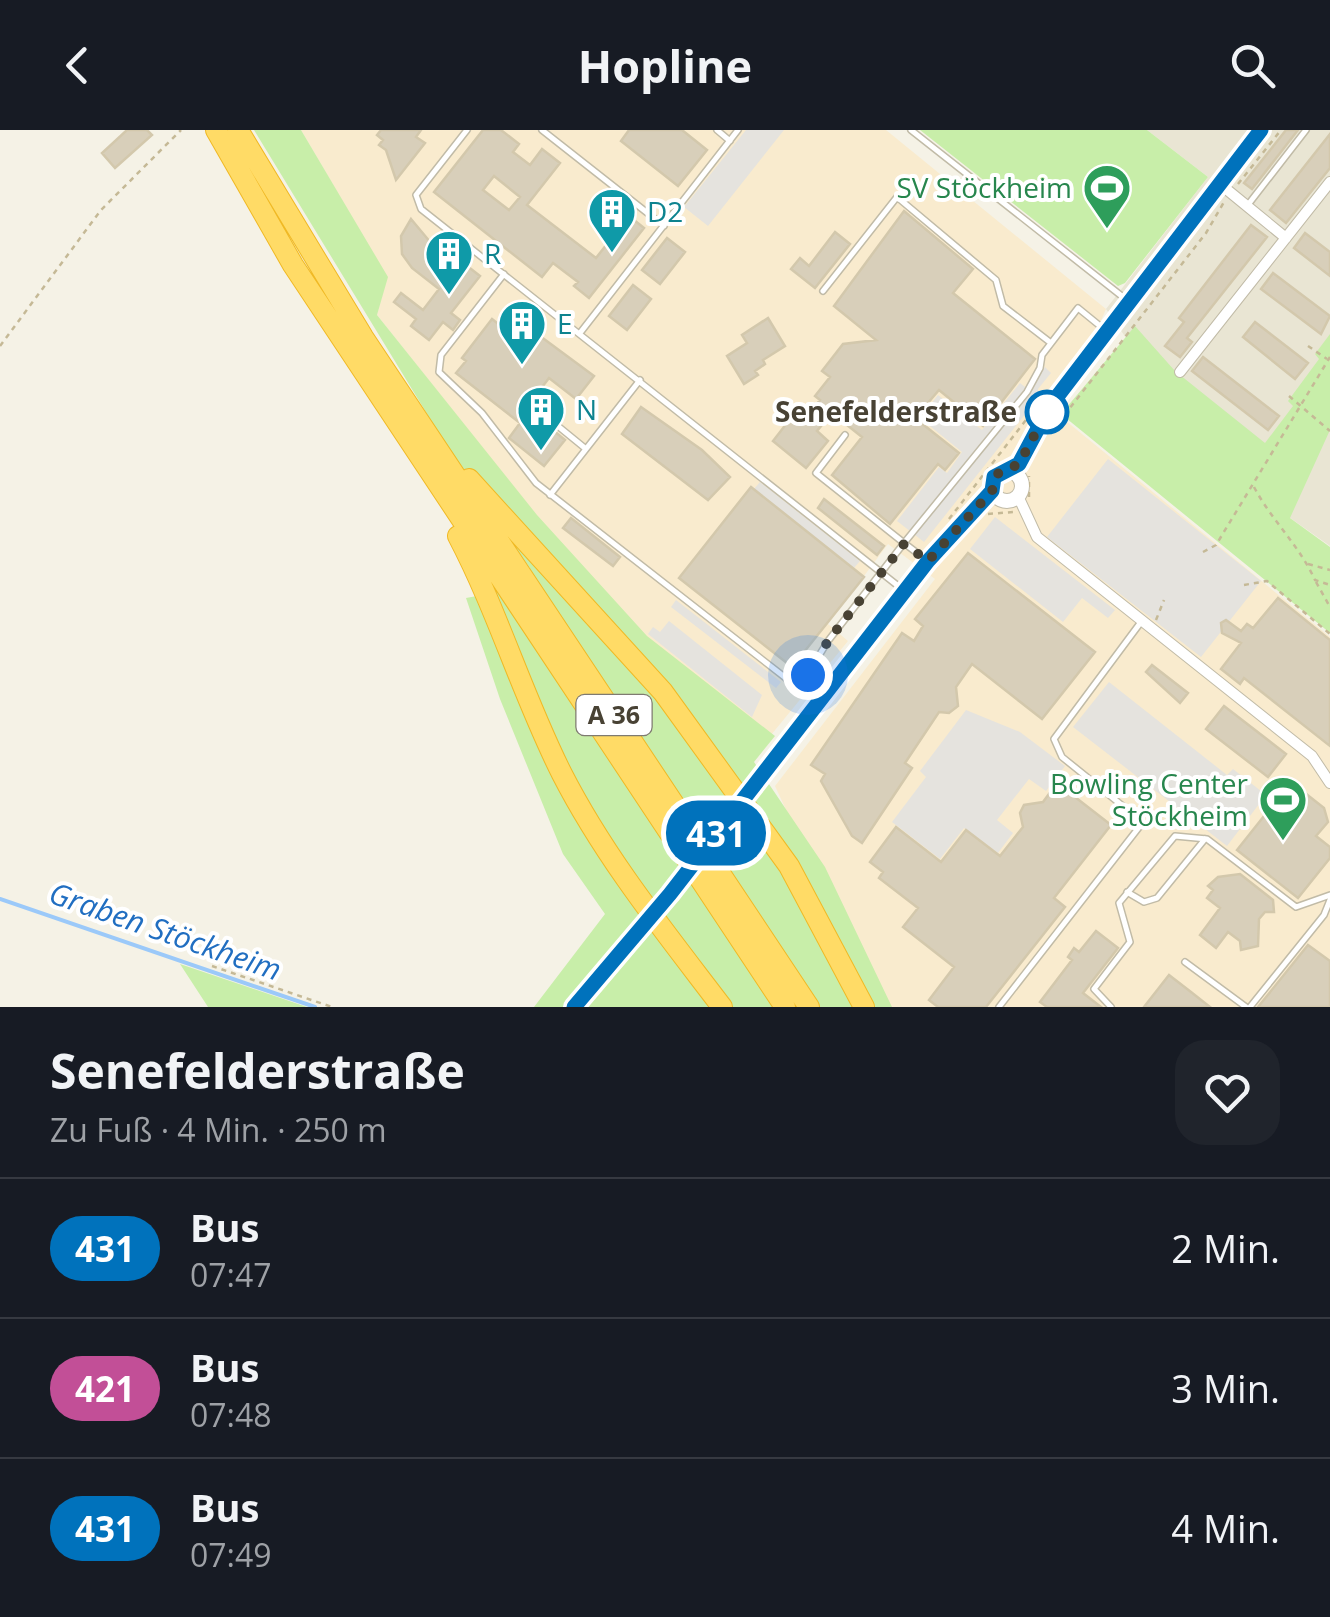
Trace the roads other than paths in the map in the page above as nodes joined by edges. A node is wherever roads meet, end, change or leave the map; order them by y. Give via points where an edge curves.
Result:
1 (216, 130) edge
2 (238, 130) edge
3 (467, 130) edge
4 (542, 130) edge
5 (716, 130) edge
6 (738, 130) edge
7 (911, 130) edge
8 (1262, 130) edge
9 (1306, 130) edge
10 (730, 141) junction
11 (1330, 182) edge
12 (1225, 188) junction
13 (1247, 206) junction
14 (664, 226) junction
15 (1286, 238) junction
16 (504, 274) junction
17 (823, 291) dead end
18 (1130, 303) junction
19 (1108, 332) junction
20 (580, 333) junction
21 (1051, 343) junction
22 (1180, 372) dead end
23 (640, 380) junction
24 (537, 410) dead end
25 (419, 422) junction
26 (845, 435) dead end
27 (410, 444) junction
28 (586, 449) junction
29 (1021, 471) junction
30 (550, 495) junction
31 (1003, 499) junction
32 (904, 544) junction
33 (928, 561) junction
34 (882, 572) junction
35 (904, 590) junction
36 (1146, 626) junction
37 (1330, 783) edge
38 (742, 800) junction
39 (1205, 838) junction
40 (1127, 892) junction
41 (1330, 897) edge
42 (652, 916) junction
43 (1186, 962) dead end
44 (574, 1007) edge
45 (722, 1007) edge
46 (785, 1007) edge
47 (808, 1007) edge
48 (864, 1007) edge
49 (998, 1007) edge
50 (1111, 1007) edge
51 (1248, 1007) edge

1 - 27 highway, A 36 via 293,265
2 - 25 highway, A 36
3 - 16 lane via 417,203
4 - 14 lane
5 - 10 lane
6 - 10 lane
7 - 18 lane
8 - 12 street
9 - 13 lane
10 - 14 lane
11 - 15 street
12 - 13 street
12 - 18 street
13 - 15 street
14 - 20 lane
15 - 22 street
16 - 20 lane
16 - 30 lane via 438,365 524,473
17 - 21 lane via 896,198 996,280 1003,306
18 - 19 street
19 - 21 lane via 1078,308
19 - 29 street via 1050,406
20 - 23 lane
21 - 32 lane via 1027,392
23 - 28 lane
23 - 34 lane
24 - 28 lane
25 - 38 highway via 634,656
25 - 47 highway, A 36
26 - 32 lane via 816,472
27 - 42 highway via 467,553 563,776
27 - 46 highway, A 36
28 - 30 lane
29 - 31 street via 1022,482
29 - 31 street via 994,477
30 - 34 lane via 794,682 808,675
31 - 33 street
31 - 36 street via 1037,537
32 - 33 lane
32 - 34 lane
33 - 35 street
34 - 35 lane
35 - 38 street
36 - 37 street via 1312,756
36 - 49 lane via 1054,739 1062,756 1140,826
38 - 42 main road, bridge
38 - 48 highway via 789,866
39 - 40 lane via 1174,836
39 - 40 lane via 1158,898 1144,902
39 - 41 lane via 1296,907
40 - 50 lane via 1119,903 1130,942 1094,989
41 - 51 lane via 1324,914
42 - 44 main road
42 - 45 highway
43 - 51 lane

